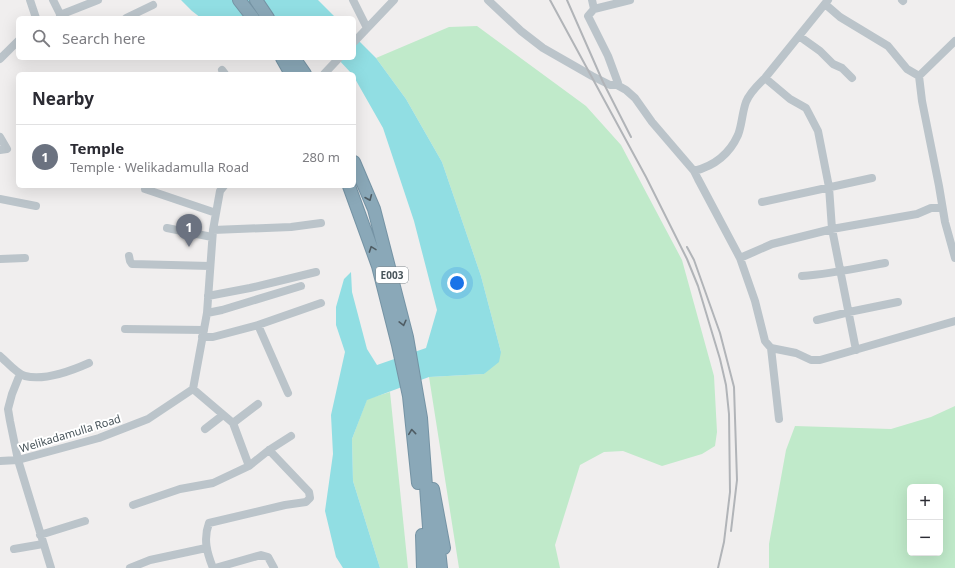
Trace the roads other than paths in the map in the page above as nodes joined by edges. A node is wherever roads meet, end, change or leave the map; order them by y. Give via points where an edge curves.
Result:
1 (30, 0) edge
2 (53, 0) edge
3 (98, 0) edge
4 (239, 0) edge
5 (256, 0) edge
6 (353, 0) edge
7 (394, 0) edge
8 (488, 0) edge
9 (592, 0) edge
10 (630, 0) edge
11 (827, 2) edge
12 (153, 5) dead end
13 (594, 10) junction
14 (35, 16) edge
15 (61, 16) edge
16 (63, 16) edge
17 (130, 16) edge
18 (251, 16) edge
19 (267, 16) edge
20 (367, 28) junction
21 (799, 36) junction
22 (357, 39) edge
23 (955, 41) edge
24 (16, 44) edge
25 (0, 59) edge
26 (283, 60) edge
27 (295, 60) edge
28 (337, 60) edge
29 (290, 72) edge
30 (304, 72) edge
31 (326, 72) edge
32 (919, 76) junction
33 (765, 78) junction
34 (852, 78) dead end
35 (617, 85) junction
36 (0, 137) edge
37 (0, 150) edge
38 (356, 167) edge
39 (694, 171) junction
40 (872, 178) dead end
41 (829, 187) junction
42 (222, 188) edge
43 (350, 188) edge
44 (145, 189) dead end
45 (0, 199) edge
46 (762, 202) dead end
47 (36, 206) dead end
48 (942, 208) junction
49 (216, 214) junction
50 (321, 223) dead end
51 (168, 228) dead end
52 (832, 229) junction
53 (212, 234) junction
54 (129, 256) dead end
55 (25, 258) dead end
56 (740, 258) junction
57 (955, 258) edge
58 (0, 259) edge
59 (885, 263) dead end
60 (210, 266) junction
61 (841, 270) junction
62 (316, 272) dead end
63 (802, 276) dead end
64 (301, 286) dead end
65 (208, 296) junction
66 (898, 302) dead end
67 (321, 303) dead end
68 (849, 312) junction
69 (207, 313) junction
70 (817, 320) dead end
71 (955, 321) edge
72 (258, 325) junction
73 (125, 329) dead end
74 (203, 333) junction
75 (771, 348) junction
76 (856, 350) junction
77 (0, 356) edge
78 (89, 363) dead end
79 (20, 374) junction
80 (193, 389) junction
81 (288, 393) dead end
82 (413, 394) junction
83 (258, 404) dead end
84 (223, 415) junction
85 (421, 418) junction
86 (779, 419) dead end
87 (233, 423) junction
88 (205, 430) dead end
89 (291, 436) dead end
90 (426, 448) junction
91 (269, 450) junction
92 (18, 460) junction
93 (0, 461) edge
94 (249, 466) junction
95 (432, 484) junction
96 (133, 505) dead end
97 (85, 521) dead end
98 (40, 535) junction
99 (43, 544) junction
100 (206, 548) junction
101 (14, 549) dead end
102 (51, 568) edge
103 (130, 568) edge
104 (214, 568) edge
105 (274, 568) edge
106 (423, 568) edge
107 (432, 568) edge
108 (436, 568) edge
109 (441, 568) edge
110 (447, 568) edge

1 - 14 street
2 - 15 street
3 - 16 street
4 - 18 highway
5 - 19 highway
6 - 20 street
7 - 20 street
8 - 35 street via 543,48 597,79 610,85
9 - 13 street
10 - 13 street
11 - 21 street
11 - 32 street via 840,17 888,46 907,69
12 - 17 street
13 - 35 street via 588,16 608,56
20 - 22 street
21 - 33 street
21 - 34 street
23 - 32 street
24 - 25 street
26 - 29 highway
27 - 30 highway
28 - 31 street
32 - 48 street
33 - 39 street via 754,88 746,102 738,135 728,150 719,160 706,168
33 - 41 street via 790,99 806,108 818,131
35 - 39 street via 635,98
36 - 37 street via 7,149
38 -> 82 highway, E003 via 376,217 407,337
39 - 56 street
40 - 41 street
41 - 46 street
41 - 52 street
42 - 49 street
82 -> 43 highway, E003 via 378,266
44 - 49 street
45 - 47 street
48 - 52 street via 931,208 917,214
48 - 57 street
49 - 53 street
50 - 53 street
51 - 53 street
52 - 56 street via 772,244
52 - 61 street
53 - 60 street
54 - 60 street via 132,264
55 - 58 street
56 - 75 street via 765,341
59 - 61 street
60 - 65 street
61 - 63 street
61 - 68 street
62 - 65 street
64 - 69 street
65 - 69 street
66 - 68 street
67 - 72 street
68 - 70 street
68 - 76 street
69 - 74 street
71 - 76 street
72 - 74 street via 213,337
72 - 81 street
73 - 74 street
74 - 80 street
75 - 76 street via 796,353 811,360
75 - 86 street
77 - 79 street
78 - 79 street via 74,370 46,377
79 - 92 street via 8,409
80 - 84 street
80 - 92 street, Welikadamulla Road via 148,419 99,438
82 - 85 highway, E003
106 -> 82 highway, E003
83 - 87 street
84 - 87 street
84 - 88 street
85 - 90 highway
85 - 107 highway, E003
87 - 94 street
89 - 91 street
90 - 95 highway
90 - 108 highway
91 - 94 street
91 - 100 street via 309,492 310,498 306,502 209,523
92 - 93 street, Welikadamulla Road
92 - 98 street
94 - 96 street via 213,483 180,489
95 - 109 highway
95 - 110 highway
97 - 98 street
98 - 99 street
99 - 101 street
99 - 102 street
100 - 103 street via 150,560
100 - 104 street
104 - 105 street via 261,555 268,557

